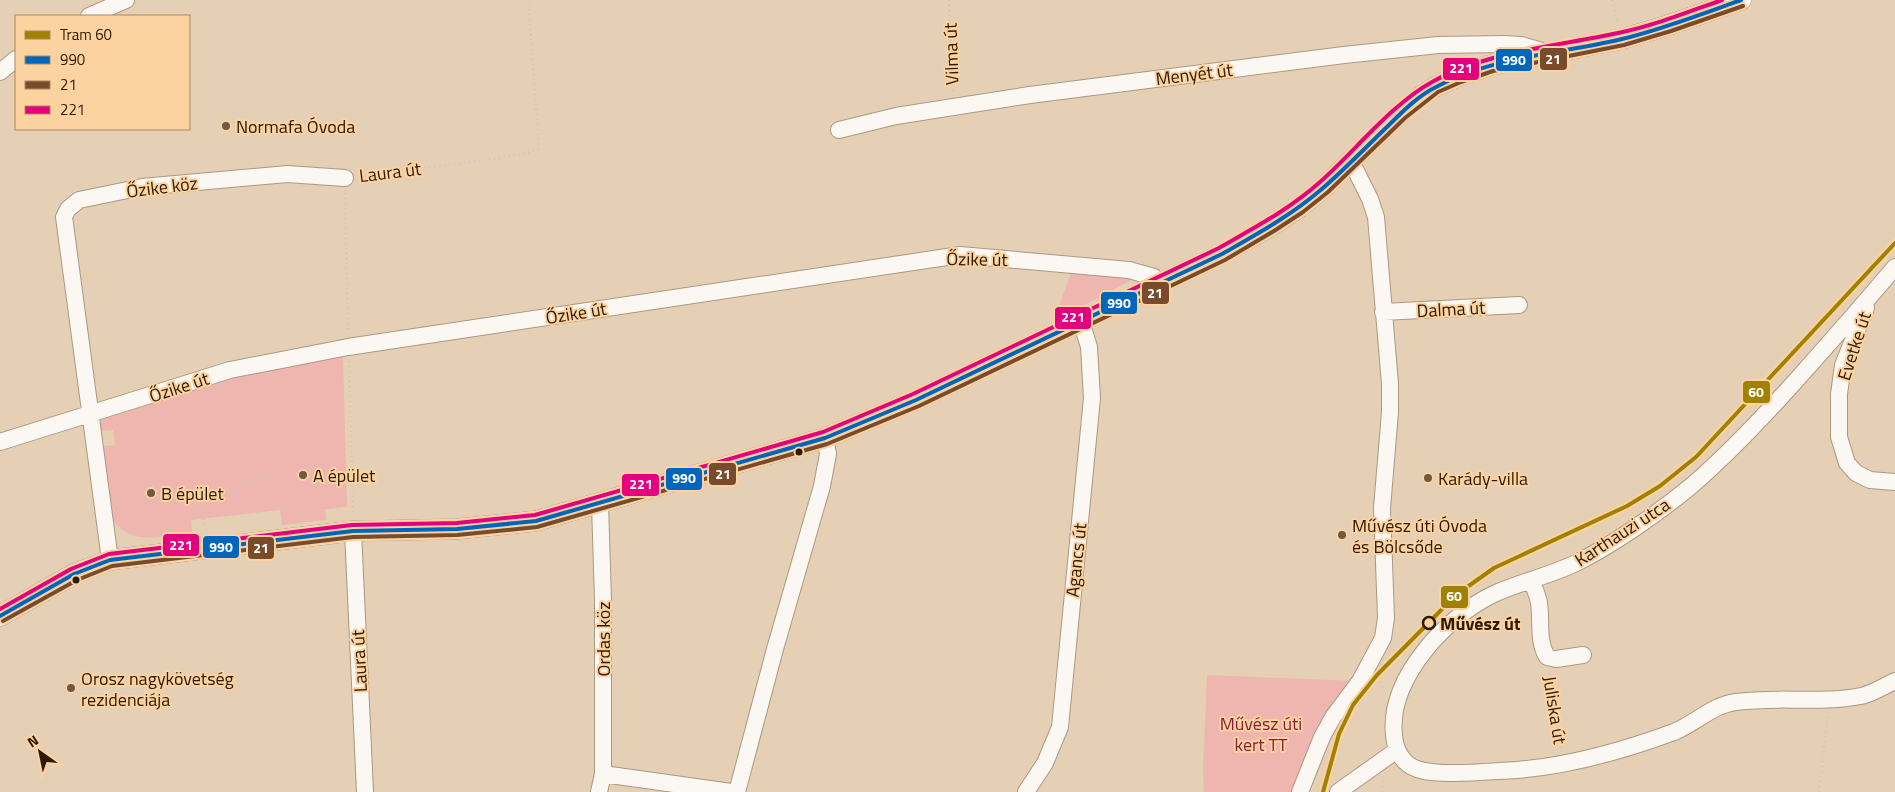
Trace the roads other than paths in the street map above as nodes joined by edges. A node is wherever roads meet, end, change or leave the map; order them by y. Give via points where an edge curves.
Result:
1 (126, 0) edge
2 (1741, 0) edge
3 (91, 15) edge
4 (1551, 53) junction
5 (15, 60) edge
6 (0, 72) edge
7 (839, 130) dead end
8 (1350, 161) junction
9 (345, 178) road end
10 (1895, 267) edge
11 (1158, 284) junction
12 (1870, 297) junction
13 (1519, 305) dead end
14 (1383, 312) junction
15 (1081, 321) junction
16 (90, 415) junction
17 (825, 438) junction
18 (0, 442) edge
19 (1893, 482) edge
20 (600, 504) junction
21 (353, 526) junction
22 (110, 560) junction
23 (1532, 581) junction
24 (0, 616) edge
25 (1583, 655) dead end
26 (1895, 681) edge
27 (1398, 750) junction
28 (604, 774) junction
29 (365, 792) edge
30 (599, 792) edge
31 (731, 792) edge
32 (736, 792) edge
33 (1026, 792) edge
34 (1300, 792) edge
35 (1338, 792) edge

1 - 3 street
2 - 4 street via 1622,39
4 - 7 street, Menyét út via 1521,45 1438,45 1030,95 896,116
4 - 8 street via 1491,65 1435,87 1401,113
5 - 6 street
8 - 11 street via 1300,207 1272,226
8 - 14 street via 1376,217
9 - 16 street, Őzike köz via 287,174 142,187 79,200 72,205 64,217
10 - 12 street, Karthauzi utca
11 - 15 street
11 - 16 street, Őzike út via 1154,277 1129,270 960,255 348,347 230,370
12 - 19 street, Evetke út via 1844,365 1839,437 1847,463 1856,473 1870,480
12 - 23 street, Karthauzi utca via 1743,437 1687,489 1590,555
13 - 14 street, Dalma út
14 - 34 street via 1390,384 1382,508 1386,618 1383,638 1360,681 1322,737
15 - 17 street via 916,400
15 - 33 street, Agancs út via 1089,347 1092,398 1060,727 1045,763
16 - 18 street, Őzike út
16 - 22 street, Őzike köz
17 - 20 street
17 - 32 street via 828,454 822,486
20 - 21 street via 509,525 457,529
20 - 28 street, Ordas köz
21 - 22 street
21 - 29 street, Laura út
22 - 24 street via 74,574
23 - 25 street, Juliska út via 1539,602 1539,629 1547,657
23 - 27 street, Karthauzi utca via 1475,604 1441,632 1428,648 1414,666 1398,698 1393,723
26 - 27 street via 1864,696 1735,702 1717,706 1678,730 1630,747 1532,769 1431,772 1404,761
27 - 35 street
28 - 30 street, Ordas köz
28 - 31 street

